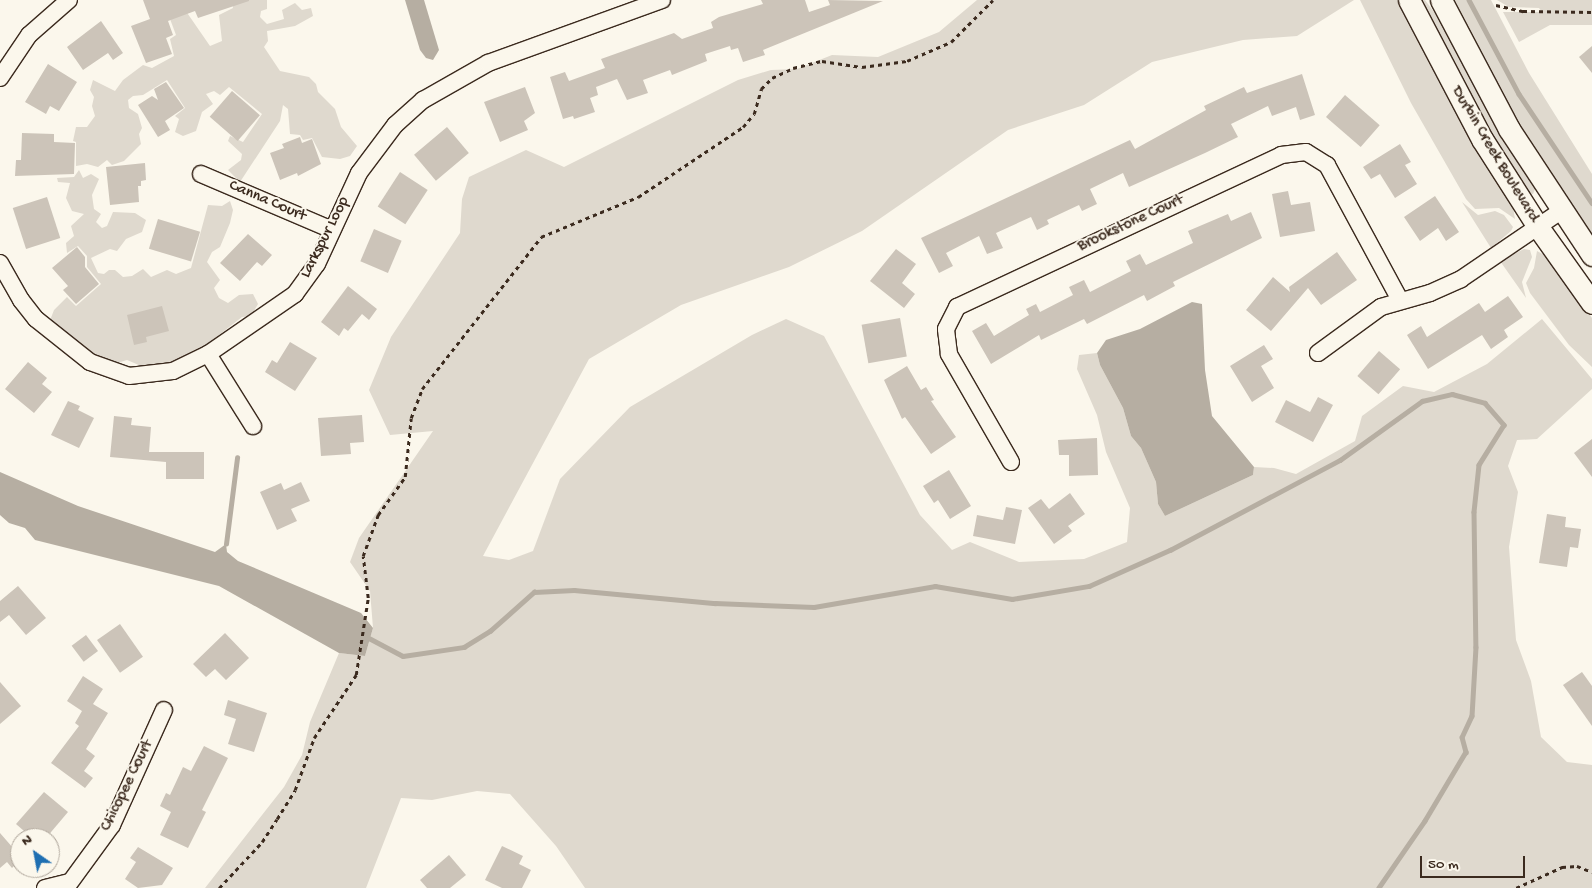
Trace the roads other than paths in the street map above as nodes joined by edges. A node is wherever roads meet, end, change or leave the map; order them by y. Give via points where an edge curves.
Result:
1 (69, 0) edge
2 (662, 0) edge
3 (1410, 0) edge
4 (1441, 0) edge
5 (0, 78) edge
6 (201, 174) dead end
7 (1561, 211) junction
8 (1538, 227) junction
9 (332, 230) junction
10 (1592, 254) edge
11 (0, 263) edge
12 (1400, 300) junction
13 (1592, 303) edge
14 (1318, 353) dead end
15 (208, 354) junction
16 (254, 426) dead end
17 (1011, 462) dead end
18 (164, 710) dead end
19 (68, 885) edge
20 (45, 888) edge

1 - 5 street via 29,35
2 - 9 street, Larkspur Loop via 488,63 423,100 376,147 359,173
3 - 8 street, Durbin Creek Boulevard via 1462,105
4 - 7 street, Durbin Creek Boulevard via 1499,112
6 - 9 street, Canna Court
7 - 8 street
7 - 10 street, Durbin Creek Boulevard
8 - 12 street via 1446,287
8 - 13 street, Durbin Creek Boulevard
9 - 15 street, Larkspur Loop via 317,264 295,294
11 - 15 street, Larkspur Loop via 36,319 90,362 129,376 158,375 188,366
12 - 14 street via 1365,317
12 - 17 street, Brookstone Court via 1327,165 1306,152 1281,155 957,307 946,329 950,354
15 - 16 street
18 - 19 street, Chicopee Court via 112,825
19 - 20 street, Chicopee Court

